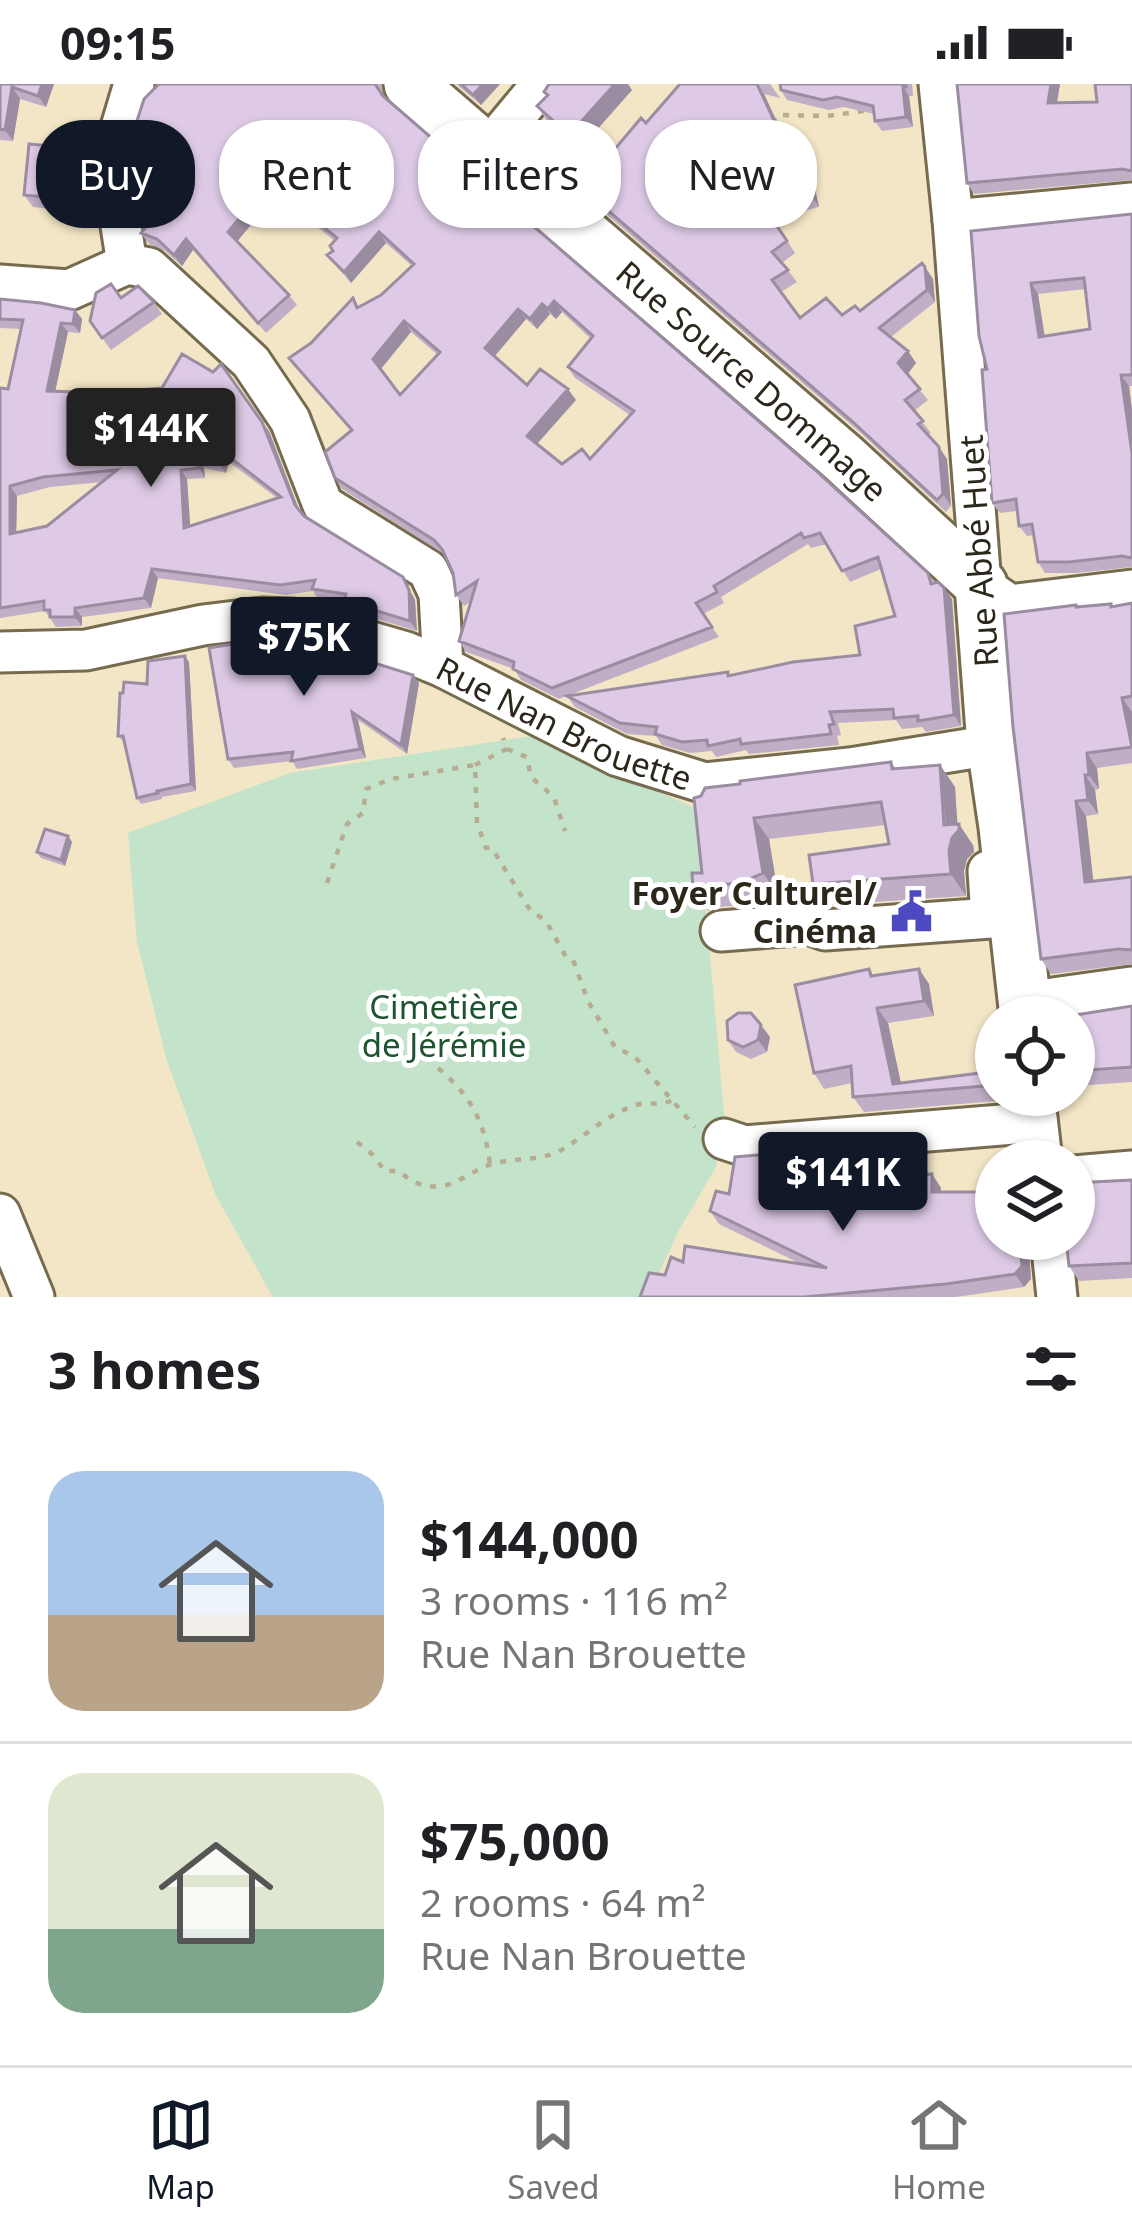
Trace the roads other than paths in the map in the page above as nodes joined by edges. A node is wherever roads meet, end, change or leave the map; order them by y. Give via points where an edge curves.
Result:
1 (134, 84) edge
2 (410, 84) edge
3 (542, 84) edge
4 (939, 84) edge
5 (452, 120) edge
6 (512, 120) edge
7 (1132, 203) edge
8 (953, 220) junction
9 (577, 228) edge
10 (127, 264) junction
11 (0, 285) edge
12 (981, 585) junction
13 (1132, 590) edge
14 (0, 652) edge
15 (443, 667) junction
16 (993, 745) junction
17 (1005, 827) junction
18 (722, 931) dead end
19 (1132, 993) edge
20 (1024, 996) edge
21 (1095, 1000) edge
22 (1038, 1126) edge
23 (724, 1139) road end
24 (1132, 1171) edge
25 (1095, 1174) edge
26 (0, 1214) edge
27 (1054, 1260) edge
28 (34, 1297) edge
29 (1058, 1297) edge

1 - 10 street via 119,134 116,194
2 - 5 main road, Rue Source Dommage
3 - 6 street
4 - 8 street, Rue Abbé Huet
7 - 8 street
8 - 12 street, Rue Abbé Huet
9 - 12 main road, Rue Source Dommage
10 - 11 street via 69,290
10 - 15 street via 149,268 251,362 290,419 323,505 428,570 439,594
12 - 13 street via 1010,605
12 - 16 main road, Rue Abbé Huet
14 - 15 street, Rue Nan Brouette via 86,650 262,618 336,630
15 - 16 street, Rue Nan Brouette via 618,756 704,783
16 - 17 main road, Rue Abbé Huet
17 - 18 street via 987,835 991,918
17 - 20 main road, Rue Abbé Huet
19 - 21 main road
22 - 23 street via 745,1146
24 - 25 street
26 - 28 street
27 - 29 street

